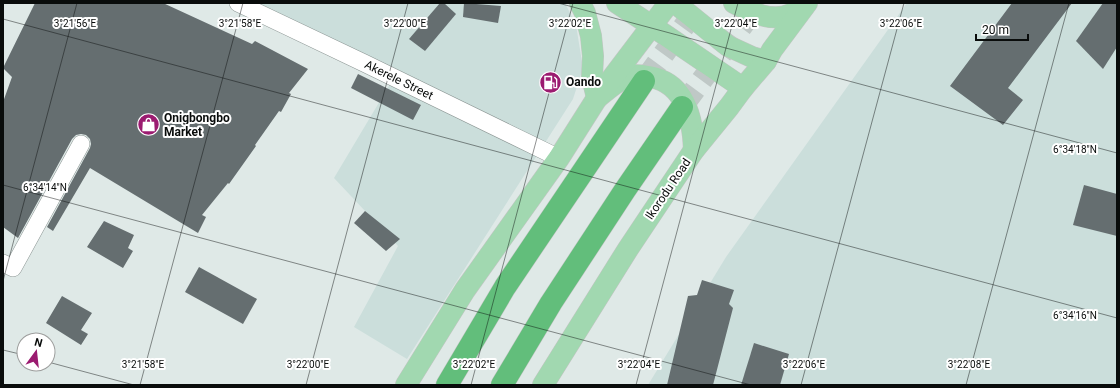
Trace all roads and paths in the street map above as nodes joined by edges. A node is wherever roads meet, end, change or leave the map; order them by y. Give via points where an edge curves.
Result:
1 (238, 3) edge
2 (580, 3) edge
3 (617, 3) edge
4 (669, 3) edge
5 (675, 3) edge
6 (734, 3) edge
7 (807, 4) edge
8 (652, 26) junction
9 (766, 61) junction
10 (644, 80) tunnel mouth
11 (743, 88) junction
12 (597, 98) junction
13 (682, 107) tunnel mouth
14 (81, 144) dead end
15 (694, 150) junction
16 (559, 158) junction
17 (3, 263) edge
18 (406, 385) edge
19 (447, 385) edge
20 (502, 385) edge
21 (543, 385) edge

1 - 16 street, Akerele Street
2 - 12 main road via 586,13 591,36 592,76
3 - 8 main road
4 - 8 main road
5 - 9 main road via 728,46 752,58
6 - 7 main road via 750,12 778,17 790,14
7 - 9 main road, Ikorodu Road
8 - 11 main road
8 - 12 main road
9 - 11 main road, Ikorodu Road
10 - 19 highway via 505,287
11 - 15 main road, Ikorodu Road
12 - 15 main road via 630,76 642,75 665,81 679,94 688,114
12 - 16 main road
13 - 20 highway via 551,303
14 - 17 street via 13,268
15 - 21 main road, Ikorodu Road via 628,248
16 - 18 main road via 465,290

